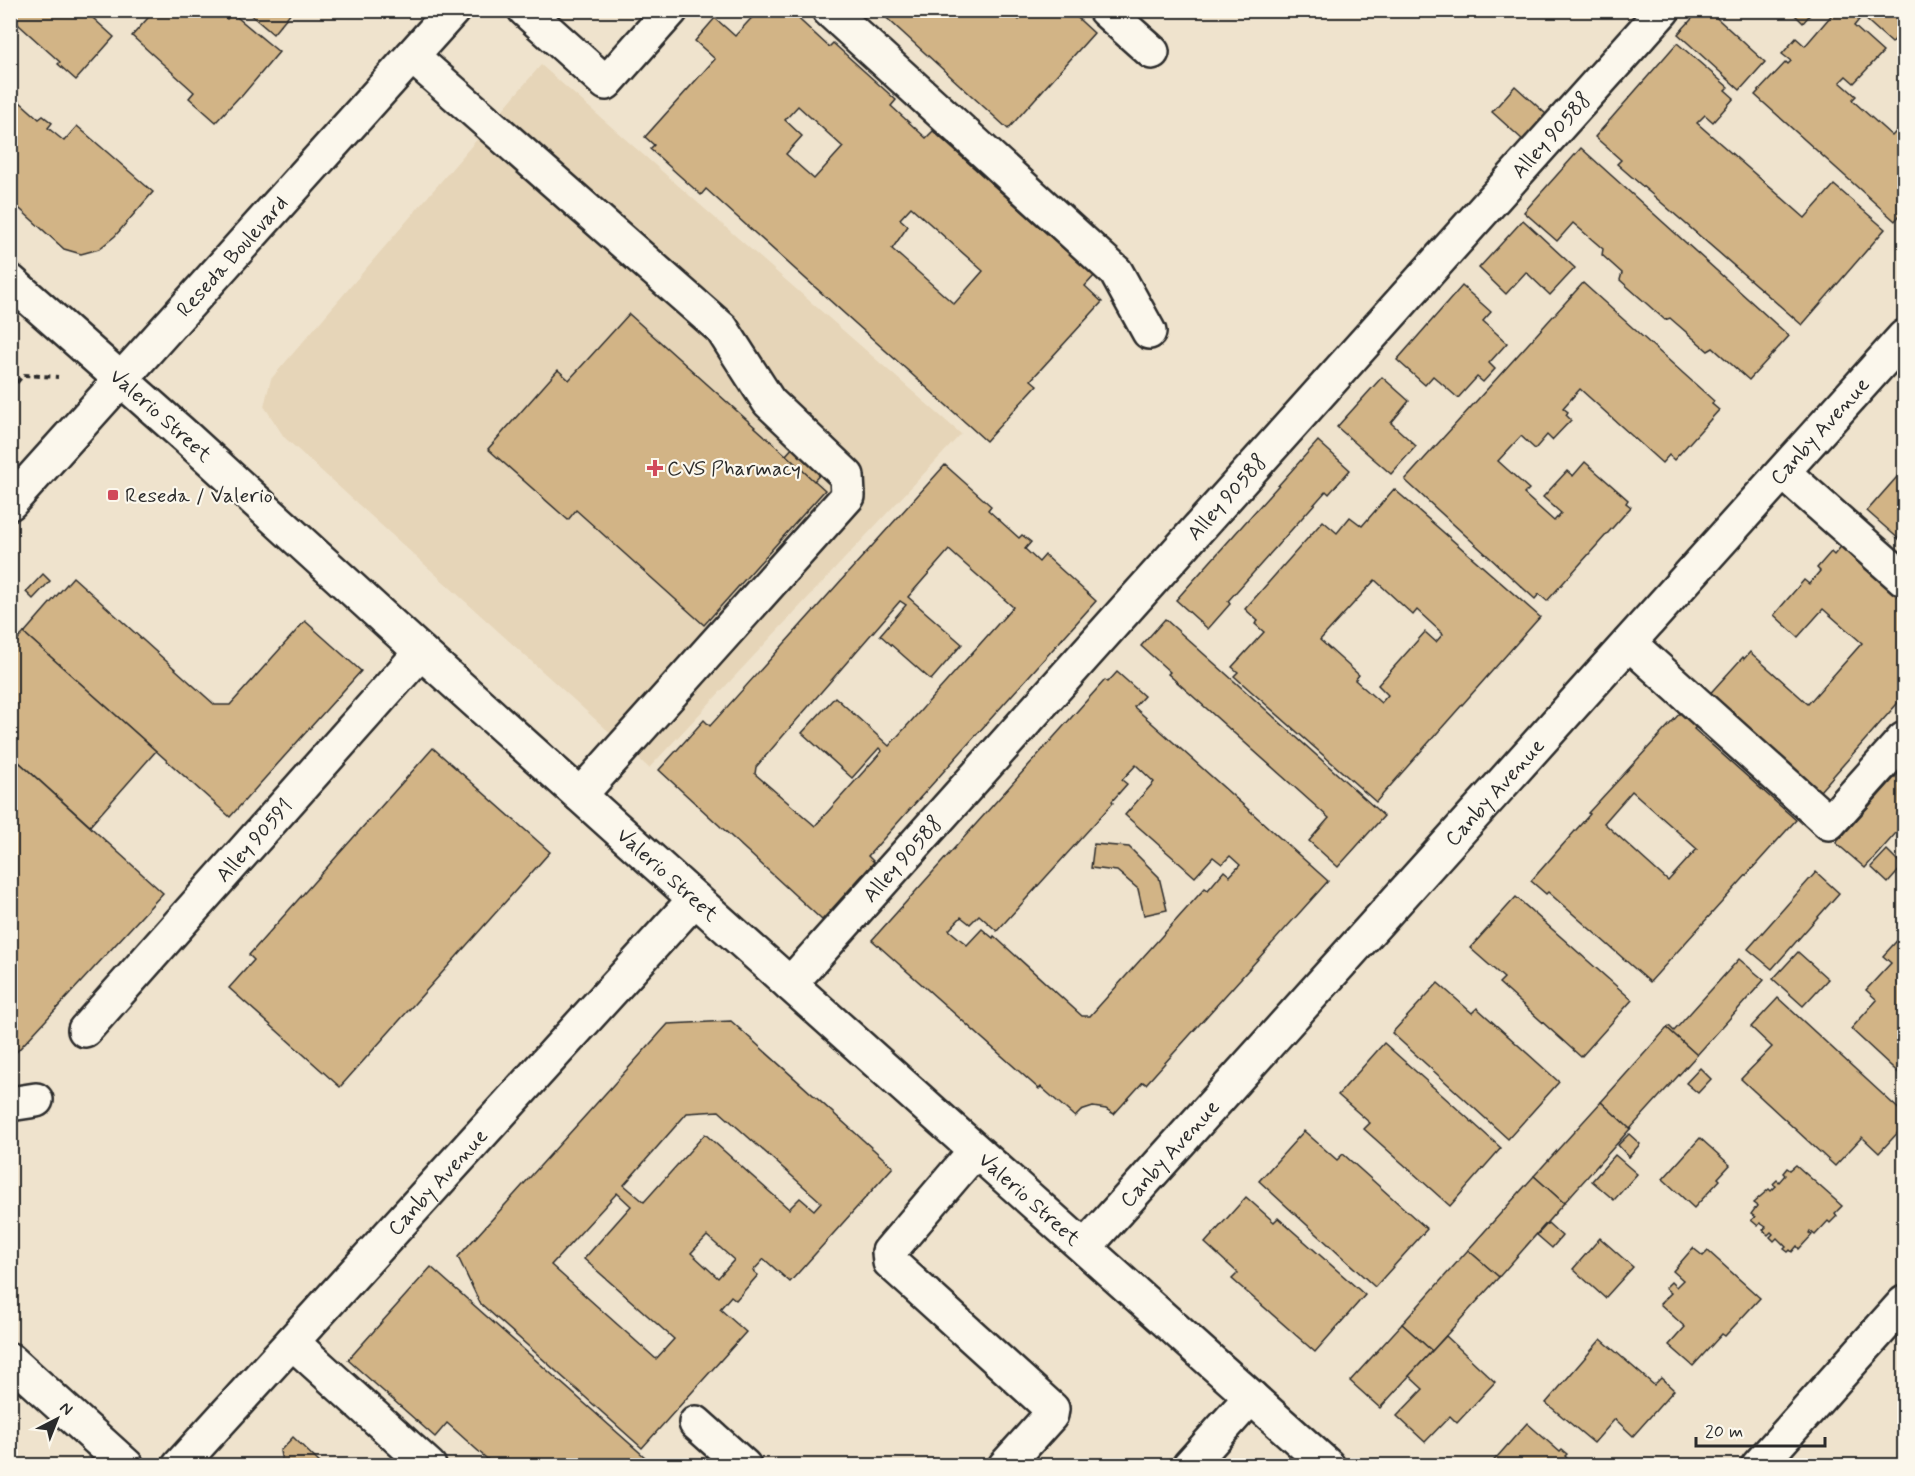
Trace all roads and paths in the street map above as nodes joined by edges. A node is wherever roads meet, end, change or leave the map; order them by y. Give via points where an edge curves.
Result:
1 (453, 10) edge
2 (525, 10) edge
3 (671, 10) edge
4 (829, 10) edge
5 (1105, 10) edge
6 (1663, 10) edge
7 (1152, 52) dead end
8 (412, 56) junction
9 (10, 281) edge
10 (1149, 332) dead end
11 (1905, 337) edge
12 (122, 379) junction
13 (1789, 465) junction
14 (10, 503) edge
15 (1905, 555) edge
16 (1905, 579) edge
17 (1629, 643) junction
18 (421, 652) junction
19 (1905, 739) edge
20 (580, 795) junction
21 (695, 899) junction
22 (790, 984) junction
23 (85, 1030) dead end
24 (975, 1151) junction
25 (1085, 1247) junction
26 (1905, 1303) edge
27 (292, 1342) junction
28 (10, 1360) edge
29 (1251, 1397) junction
30 (696, 1423) dead end
31 (127, 1466) edge
32 (179, 1466) edge
33 (429, 1466) edge
34 (744, 1466) edge
35 (1005, 1466) edge
36 (1189, 1466) edge
37 (1328, 1466) edge
38 (1758, 1466) edge

1 - 8 street, Reseda Boulevard
2 - 3 street via 606,83
4 - 10 street via 1116,272
5 - 7 street
6 - 22 street, Alley 90588
8 - 12 street, Reseda Boulevard
8 - 20 street via 722,329 769,402 847,476 848,495
9 - 12 street, Valerio Street
11 - 13 street, Canby Avenue
12 - 14 street, Reseda Boulevard
12 - 18 street, Valerio Street
13 - 15 street
13 - 16 street
13 - 17 street, Canby Avenue
17 - 19 street via 1828,823
17 - 25 street, Canby Avenue
18 - 20 street, Valerio Street
18 - 23 street, Alley 90591
20 - 21 street, Valerio Street
21 - 22 street, Valerio Street
21 - 27 street, Canby Avenue
22 - 24 street, Valerio Street
24 - 25 street, Valerio Street
24 - 35 street via 888,1256 890,1262 1052,1409
25 - 29 street, Valerio Street
26 - 38 street
27 - 32 street, Canby Avenue
27 - 33 street
28 - 31 street
29 - 36 street
29 - 37 street, Valerio Street
30 - 34 street

